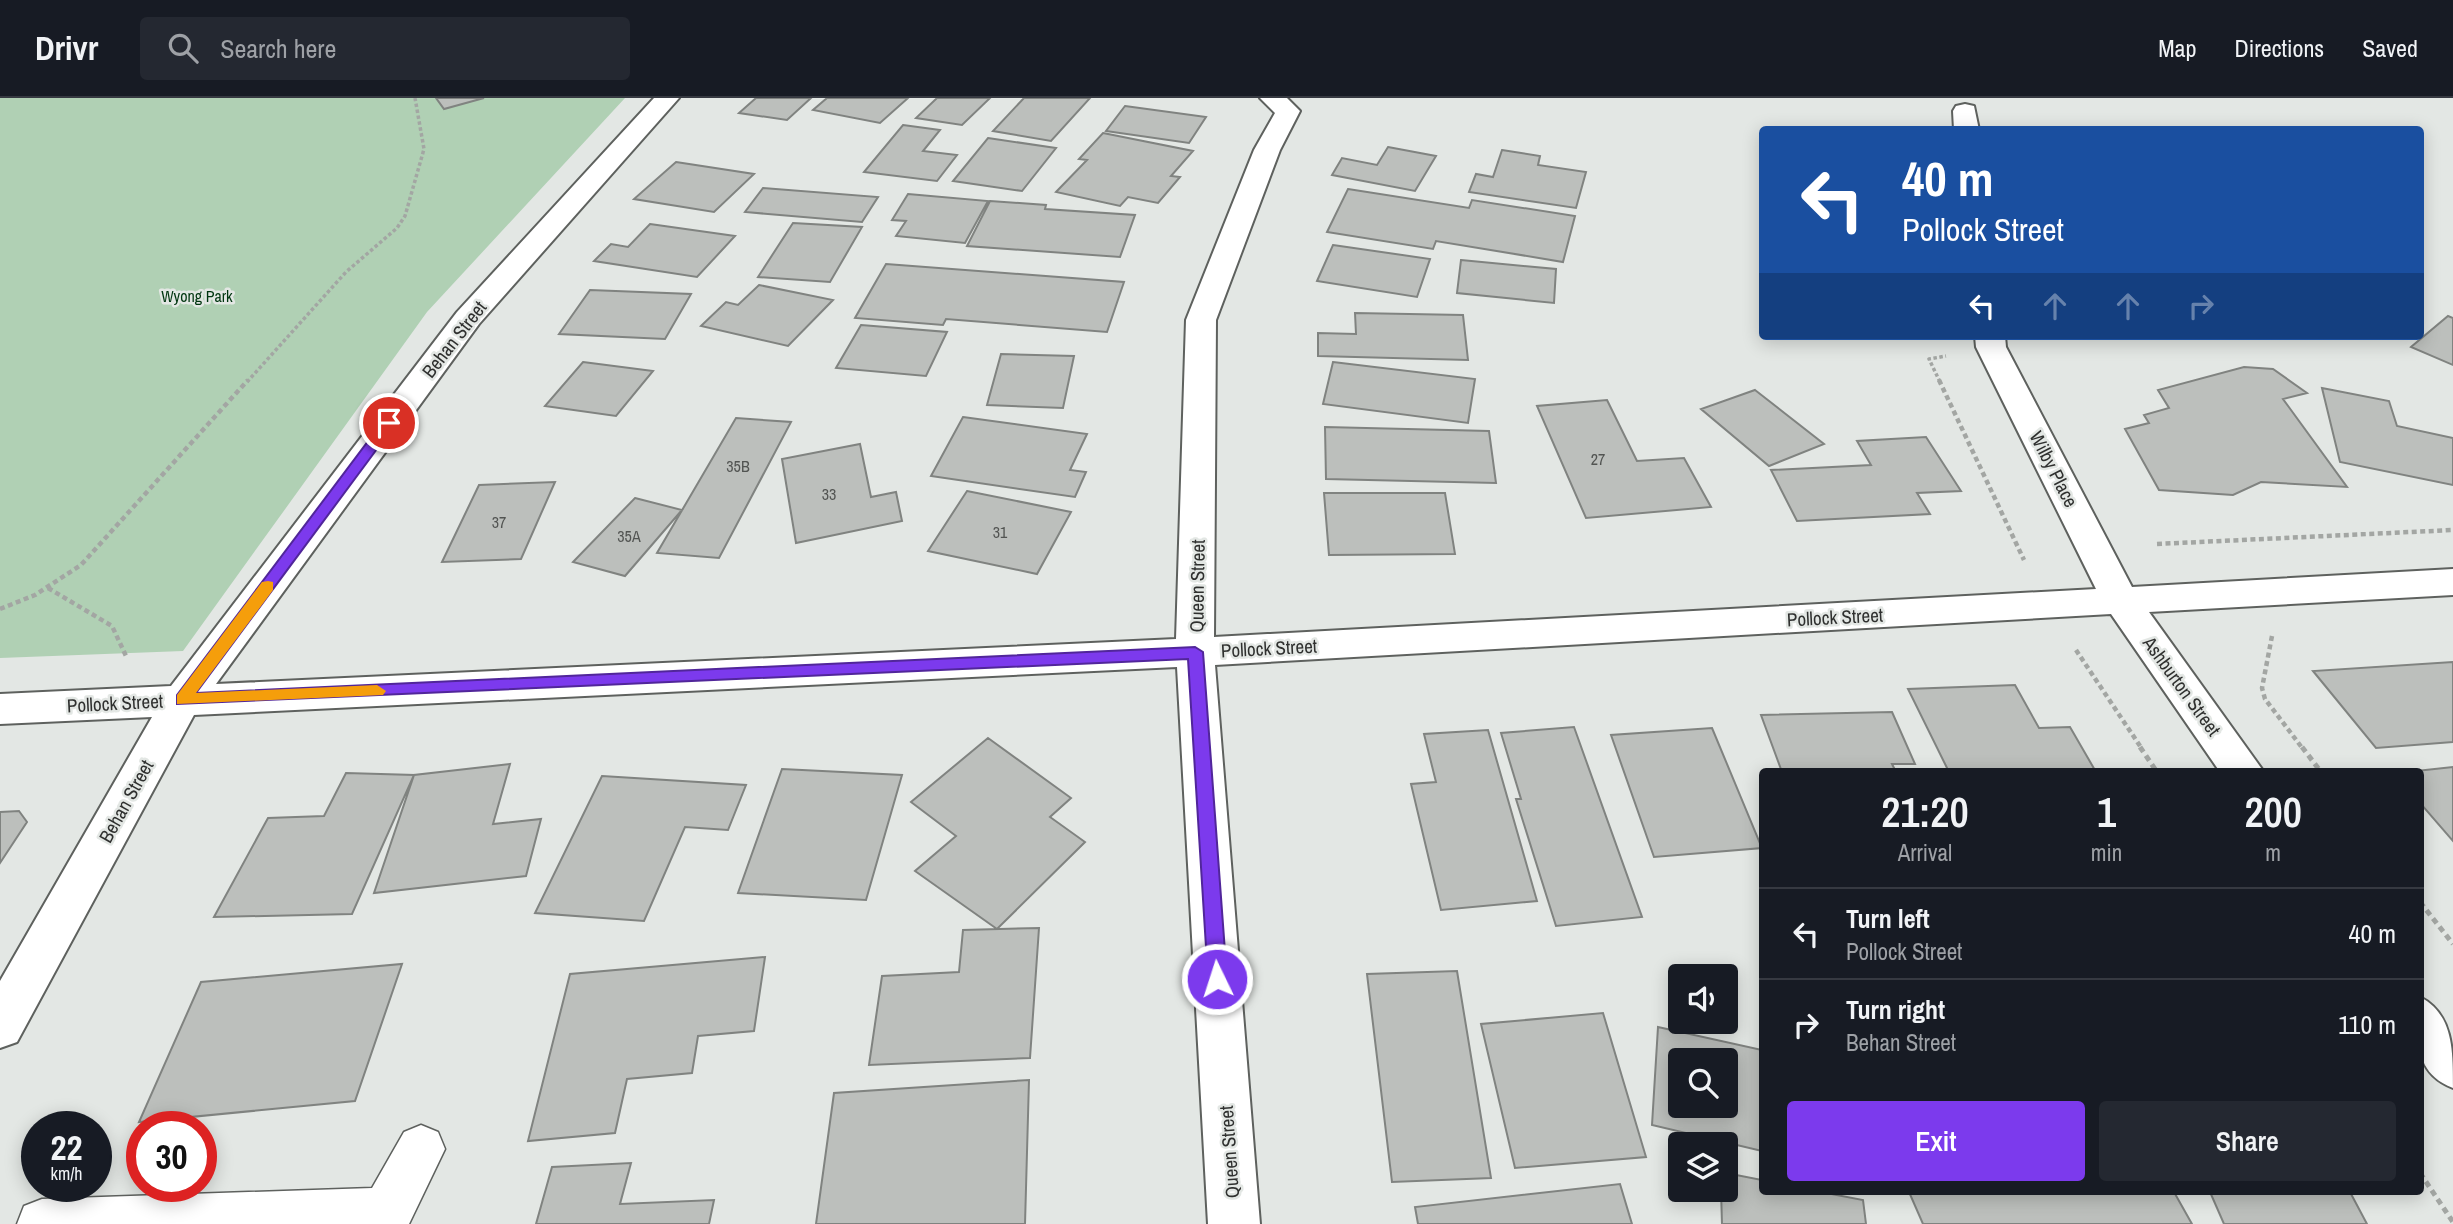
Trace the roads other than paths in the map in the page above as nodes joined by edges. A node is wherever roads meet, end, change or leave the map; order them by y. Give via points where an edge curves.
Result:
1 (667, 98) edge
2 (1272, 98) edge
3 (1991, 341) edge
4 (2453, 582) edge
5 (2121, 601) junction
6 (1195, 652) junction
7 (182, 700) junction
8 (0, 709) edge
9 (2241, 768) edge
10 (2424, 1025) edge
11 (0, 1026) edge
12 (2453, 1065) edge
13 (421, 1149) dead end
14 (385, 1219) edge
15 (41, 1224) edge
16 (1234, 1224) edge

1 - 7 street, Behan Street via 468,318
2 - 6 street, Queen Street via 1288,111 1267,150 1201,320
3 - 5 street, Wilby Place
4 - 5 street, Pollock Street
5 - 6 street, Pollock Street
5 - 9 street, Ashburton Street
6 - 7 street, Pollock Street
6 - 16 street, Queen Street
7 - 8 street, Pollock Street
7 - 11 street, Behan Street
10 - 12 street
13 - 14 lane
14 - 15 lane

